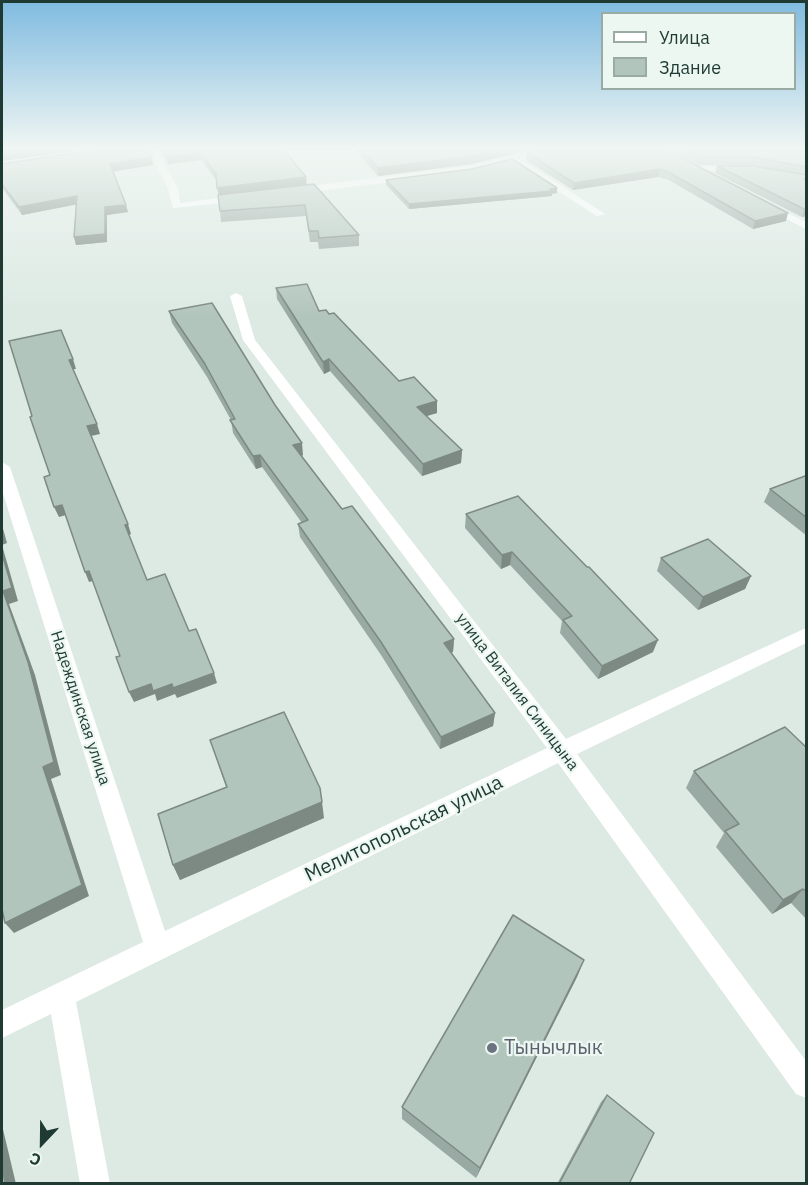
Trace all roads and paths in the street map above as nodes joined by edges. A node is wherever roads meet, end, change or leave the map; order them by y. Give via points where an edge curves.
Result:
1 (586, 205) edge
2 (767, 205) edge
3 (600, 214) dead end
4 (807, 225) edge
5 (236, 296) dead end
6 (2, 468) edge
7 (807, 635) edge
8 (562, 751) junction
9 (158, 948) junction
10 (61, 995) junction
11 (2, 1024) edge
12 (807, 1084) edge
13 (95, 1184) edge

1 - 3 lane
2 - 4 street
5 - 8 street, улица Виталия Синицына via 249,340
6 - 9 street, Надеждинская улица
7 - 8 street, Мелитопольская улица
8 - 9 street, Мелитопольская улица
8 - 12 street, улица Виталия Синицына
9 - 10 street, Мелитопольская улица
10 - 11 street, Мелитопольская улица
10 - 13 street

